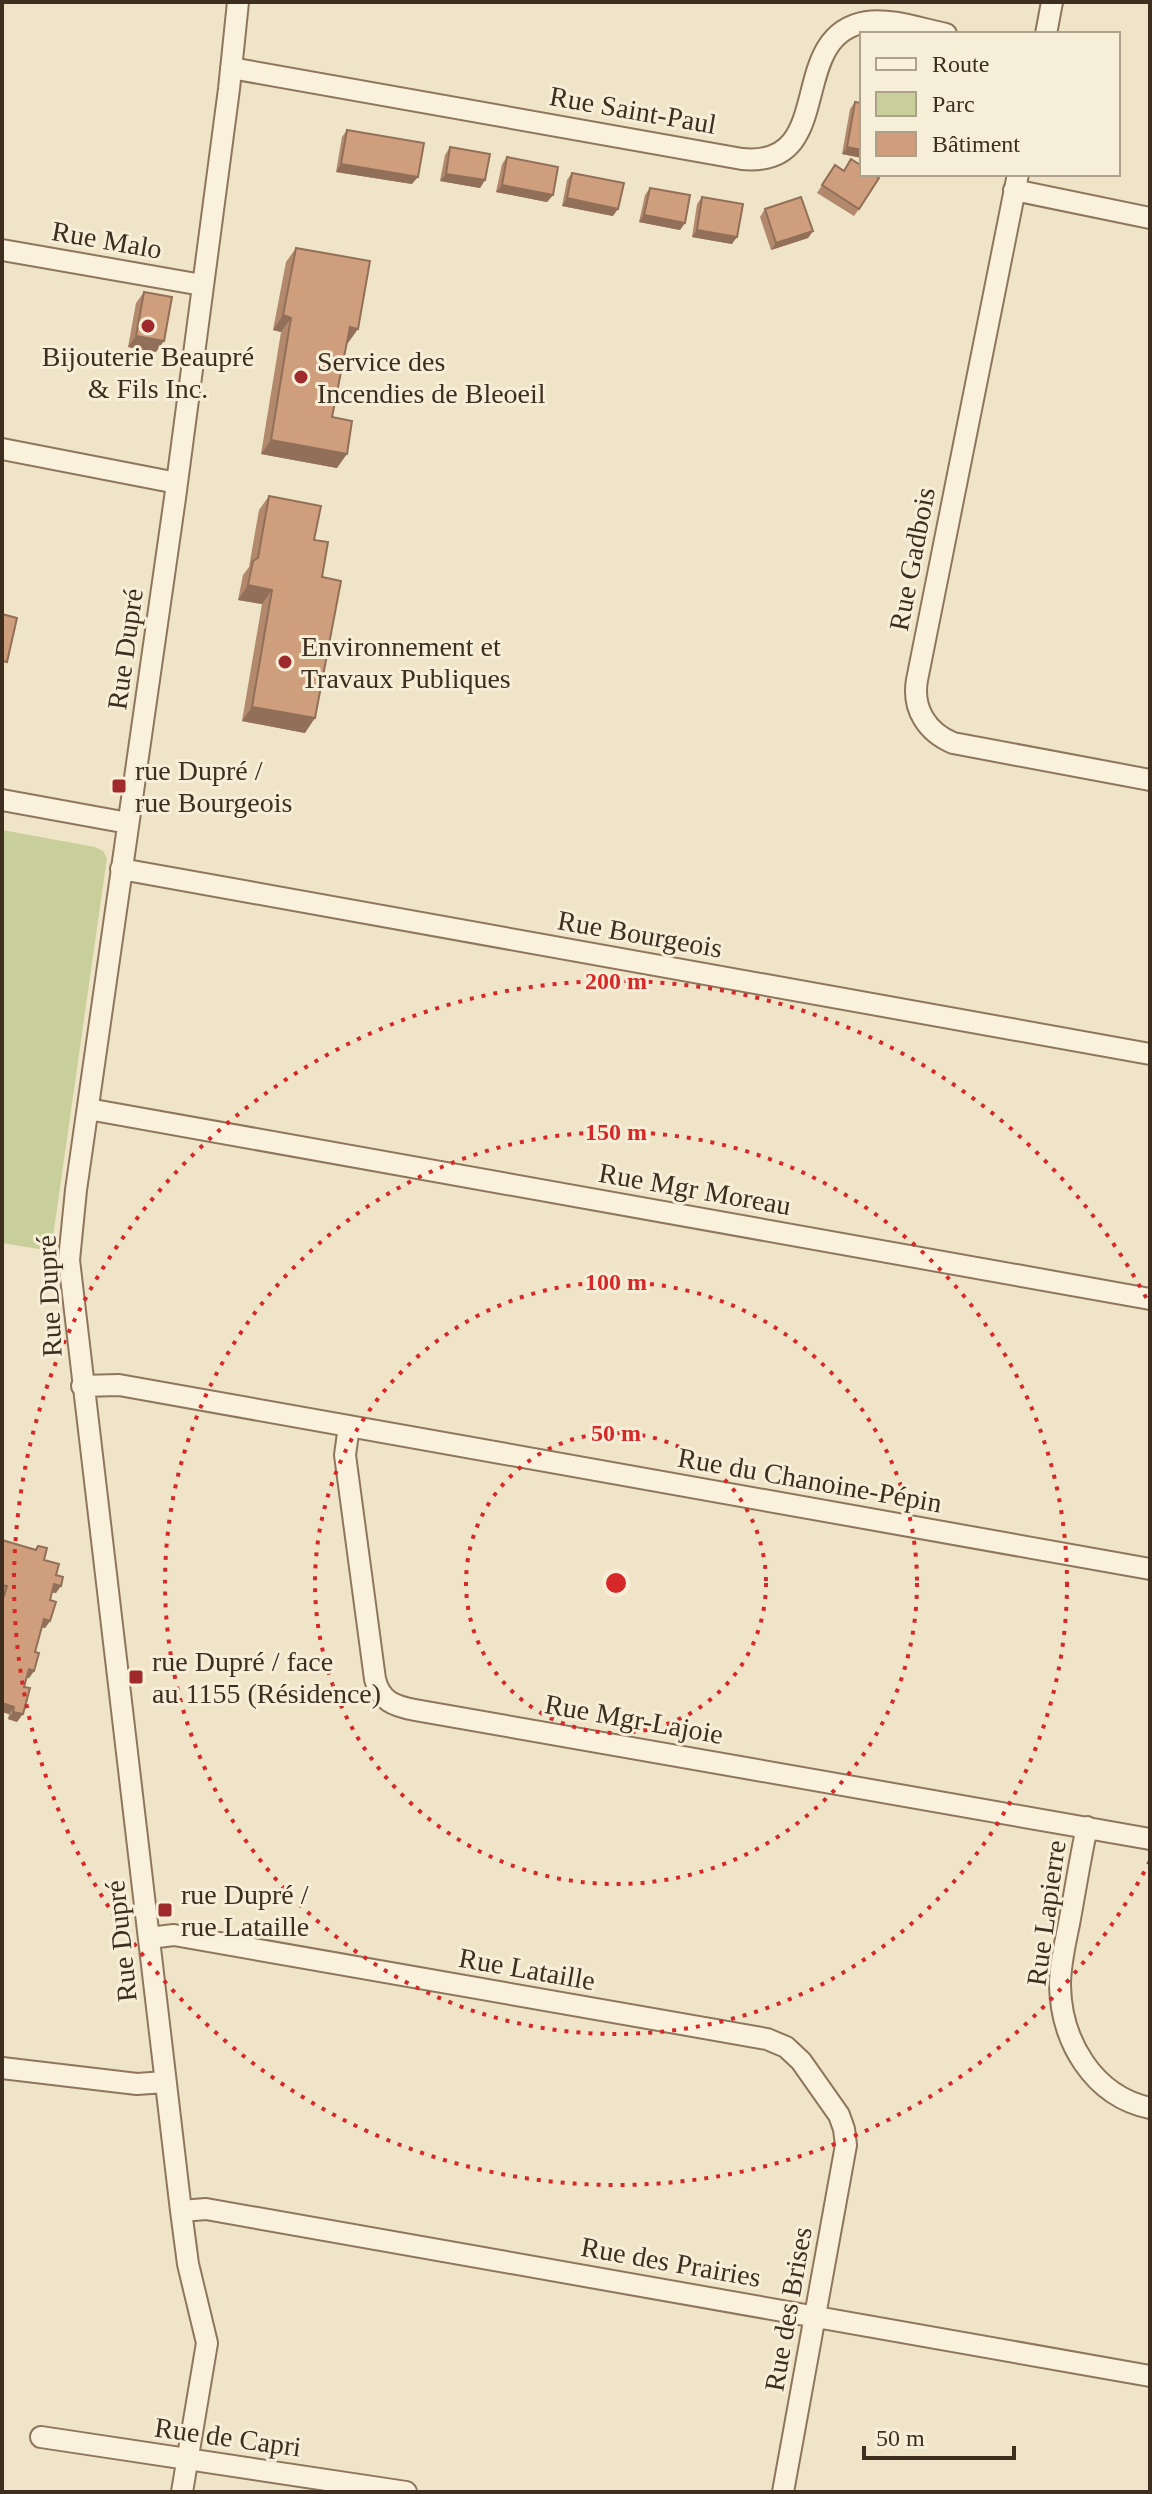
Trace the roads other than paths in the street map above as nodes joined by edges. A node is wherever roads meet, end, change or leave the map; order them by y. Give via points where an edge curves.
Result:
1 (238, 2) edge
2 (1052, 2) edge
3 (936, 32) edge
4 (1046, 32) edge
5 (231, 68) junction
6 (1016, 182) edge
7 (1150, 218) edge
8 (2, 250) edge
9 (202, 285) junction
10 (2, 449) edge
11 (177, 483) junction
12 (1150, 780) edge
13 (2, 800) edge
14 (128, 823) junction
15 (121, 869) junction
16 (1150, 1054) edge
17 (88, 1109) junction
18 (1150, 1299) edge
19 (82, 1386) junction
20 (349, 1426) junction
21 (1150, 1569) edge
22 (1087, 1827) junction
23 (1150, 1839) edge
24 (149, 1938) junction
25 (2, 2068) edge
26 (165, 2082) junction
27 (1150, 2108) edge
28 (846, 2137) joint
29 (181, 2211) junction
30 (814, 2316) junction
31 (1150, 2376) edge
32 (41, 2437) dead end
33 (188, 2458) junction
34 (182, 2492) edge
35 (406, 2492) edge
36 (783, 2492) edge

1 - 5 street, Rue Dupré
2 - 4 street
3 - 5 street, Rue Saint-Paul via 881,21 843,31 818,62 800,131 786,148 757,159
5 - 9 street, Rue Dupré
6 - 7 street
6 - 12 street, Rue Gadbois via 917,680 917,704 933,731 953,743
8 - 9 street, Rue Malo
9 - 11 street, Rue Dupré
10 - 11 street
11 - 14 street, Rue Dupré
13 - 14 street
14 - 15 street, Rue Dupré
15 - 16 street, Rue Bourgeois
15 - 17 street, Rue Dupré
17 - 18 street, Rue Mgr Moreau
17 - 19 street, Rue Dupré via 69,1260
19 - 20 street, Rue du Chanoine-Pépin via 119,1385
19 - 24 street, Rue Dupré
20 - 21 street, Rue du Chanoine-Pépin
20 - 22 street, Rue Mgr-Lajoie via 345,1455 375,1679 391,1703
22 - 23 street, Rue Mgr-Lajoie
22 - 27 street, Rue Lapierre via 1061,1974 1063,2010 1075,2045 1096,2079 1118,2098
24 - 26 street, Rue Dupré
24 - 28 street, Rue Lataille via 174,1935 774,2041 801,2061 839,2115
25 - 26 street via 137,2084
26 - 29 street, Rue Dupré
28 - 30 street, Rue des Brises
29 - 30 street, Rue des Prairies via 206,2209
29 - 33 street, Rue Dupré via 207,2343
30 - 31 street, Rue des Prairies
30 - 36 street, Rue des Brises
32 - 33 street, Rue de Capri
33 - 34 street, Rue Dupré
33 - 35 street, Rue de Capri

